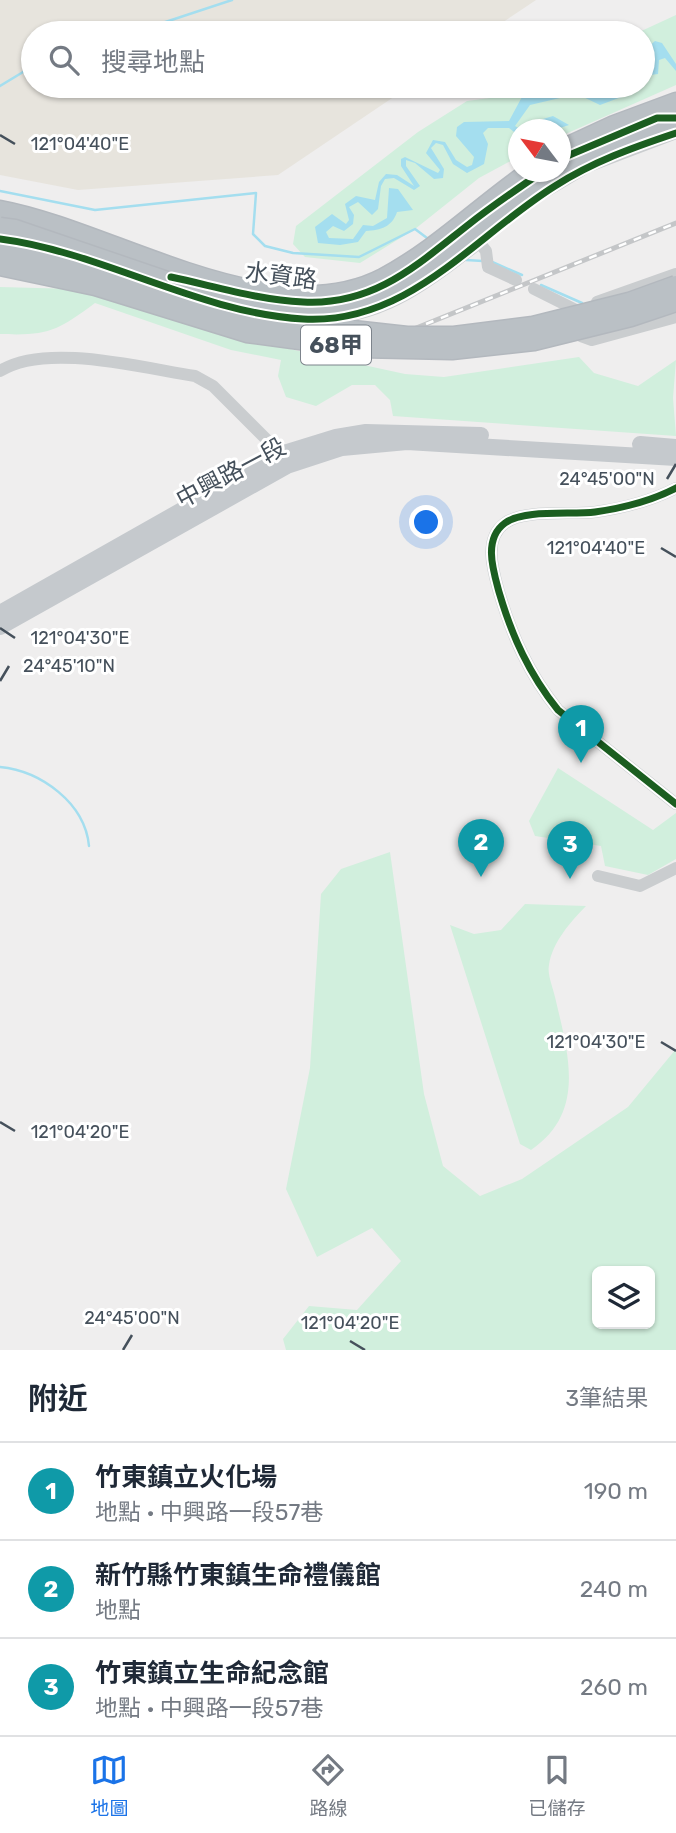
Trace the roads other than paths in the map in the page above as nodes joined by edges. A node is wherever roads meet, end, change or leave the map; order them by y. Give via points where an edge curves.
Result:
1 (676, 102) edge
2 (676, 119) edge
3 (676, 133) edge
4 (571, 145) edge
5 (571, 155) edge
6 (571, 165) edge
7 (514, 182) edge
8 (528, 182) edge
9 (545, 182) edge
10 (0, 210) edge
11 (467, 226) junction
12 (0, 227) edge
13 (0, 239) edge
14 (483, 247) junction
15 (0, 251) edge
16 (62, 254) junction
17 (0, 266) edge
18 (676, 274) edge
19 (516, 280) dead end
20 (676, 285) edge
21 (534, 289) dead end
22 (676, 302) edge
23 (578, 311) junction
24 (676, 317) edge
25 (0, 371) edge
26 (676, 447) edge
27 (281, 454) junction
28 (676, 458) edge
29 (676, 488) edge
30 (0, 613) edge
31 (0, 627) edge
32 (676, 804) edge
33 (676, 868) edge
34 (598, 876) dead end

1 - 4 highway
2 - 5 street via 646,121
2 - 6 highway
3 - 14 street, 水資路 via 587,167 532,200
7 - 10 highway via 418,257 381,279 332,294 296,297 180,269
8 - 11 street, 水資路
9 - 12 highway, bridge via 394,292 334,310 293,312 250,304
11 - 14 street
11 - 16 street, 水資路 via 387,286 332,301 257,295
13 - 16 street, 水資路
14 - 16 street, 水資路 via 379,309 302,319 253,311
14 - 19 street via 488,267
15 - 20 highway, 68甲, bridge via 91,271 253,319 407,336 454,336 533,326
17 - 22 highway, 68甲, bridge via 95,286 247,332 370,348 452,350 534,341
18 - 23 street
21 - 23 street
23 - 24 street via 579,332 589,340
25 - 27 street via 36,358 61,356 195,376 213,386
26 - 27 main road, 中興路一段 via 389,431 336,437
27 - 30 main road, 中興路一段
28 - 31 main road, 中興路一段 via 407,442 342,448 287,466
29 - 32 street via 625,506 506,522 496,533 490,560 515,639 546,696
33 - 34 street via 640,886

